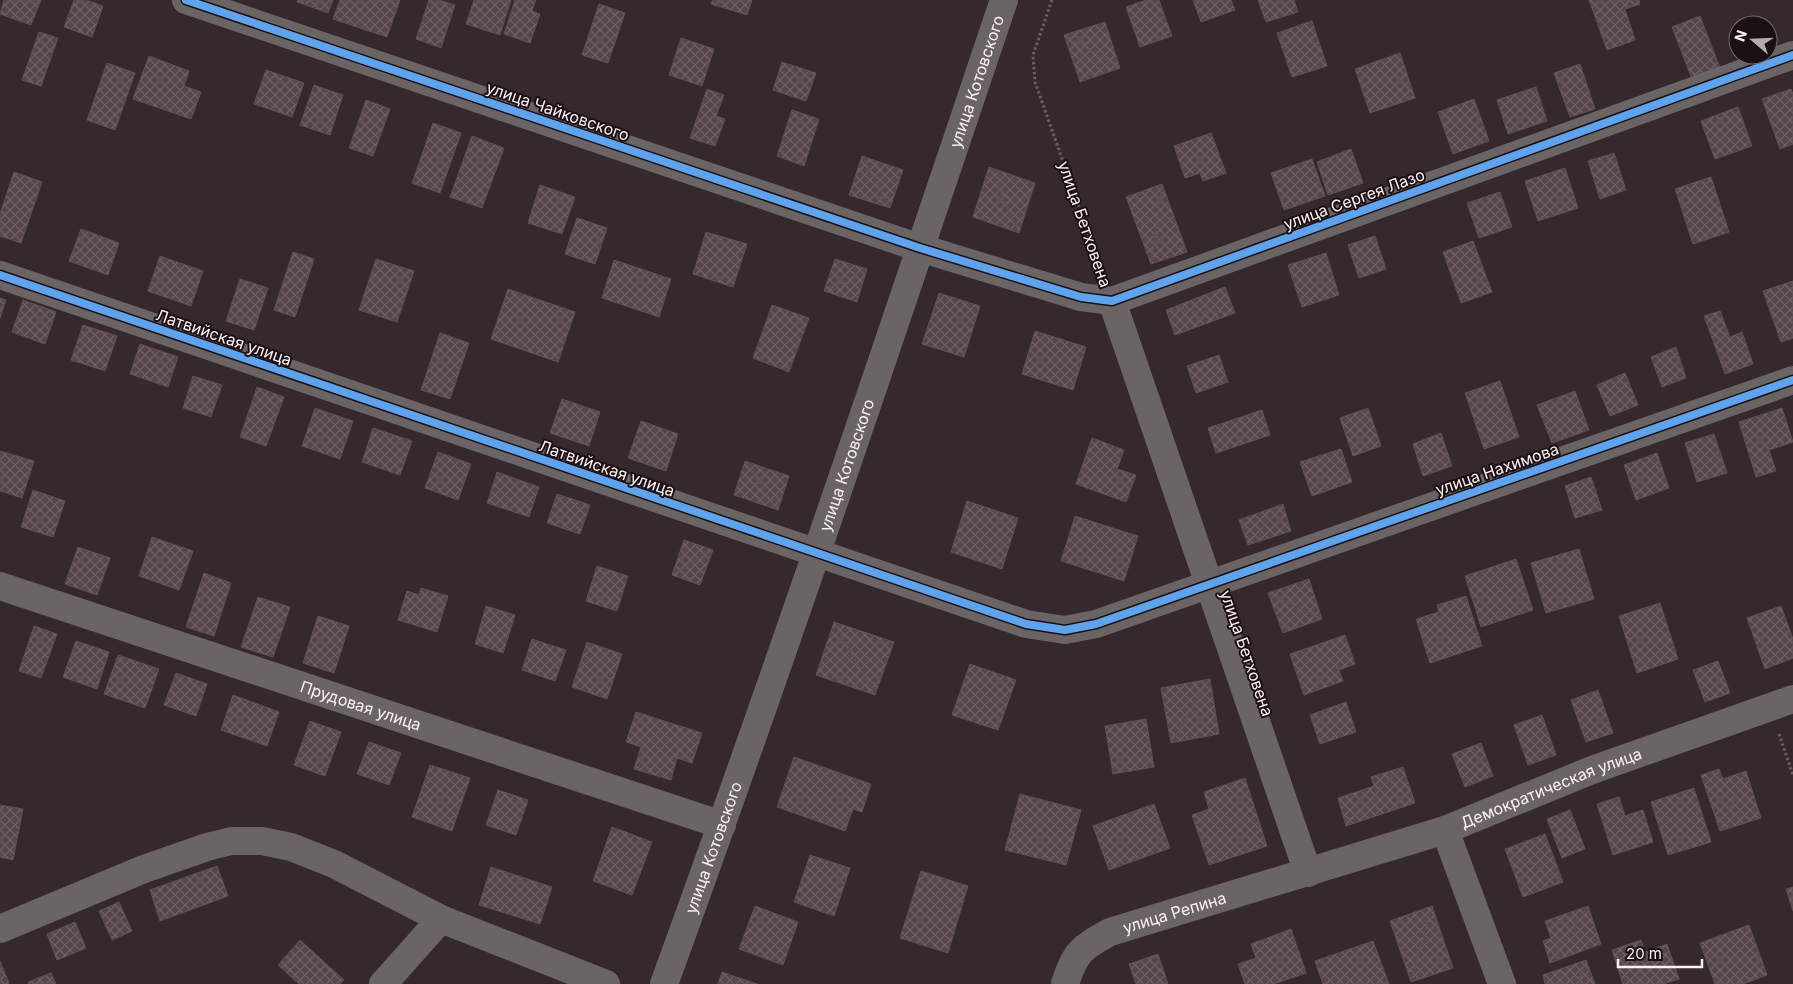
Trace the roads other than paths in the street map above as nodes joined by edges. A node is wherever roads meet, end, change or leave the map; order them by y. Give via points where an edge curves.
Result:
1 (186, 0) edge
2 (1004, 0) edge
3 (1793, 55) edge
4 (920, 248) junction
5 (0, 274) edge
6 (1112, 301) junction
7 (1793, 380) edge
8 (816, 554) junction
9 (1209, 585) junction
10 (0, 586) edge
11 (1781, 703) edge
12 (722, 825) junction
13 (1445, 830) junction
14 (1308, 873) junction
15 (441, 919) junction
16 (0, 929) edge
17 (383, 984) edge
18 (606, 984) edge
19 (664, 984) edge
20 (1065, 984) edge
21 (1502, 984) edge

1 - 4 street, улица Чайковского
2 - 4 street, улица Котовского
3 - 6 street, улица Сергея Лазо
4 - 6 street, улица Сергея Лазо via 1081,297
4 - 8 street, улица Котовского
5 - 8 street, Латвийская улица
6 - 9 street, улица Бетховена
7 - 9 street, улица Нахимова
8 - 9 street, Латвийская улица via 1026,624 1065,630 1096,624
8 - 12 street, улица Котовского
9 - 14 street, улица Бетховена
10 - 12 street, Прудовая улица
11 - 13 street, Демократическая улица via 1592,770
12 - 19 street, улица Котовского
13 - 14 street, Демократическая улица
13 - 21 street
14 - 20 street, улица Репина via 1110,932 1088,944 1072,962
15 - 16 street via 300,850 262,841 231,841 144,868
15 - 17 street
15 - 18 street

